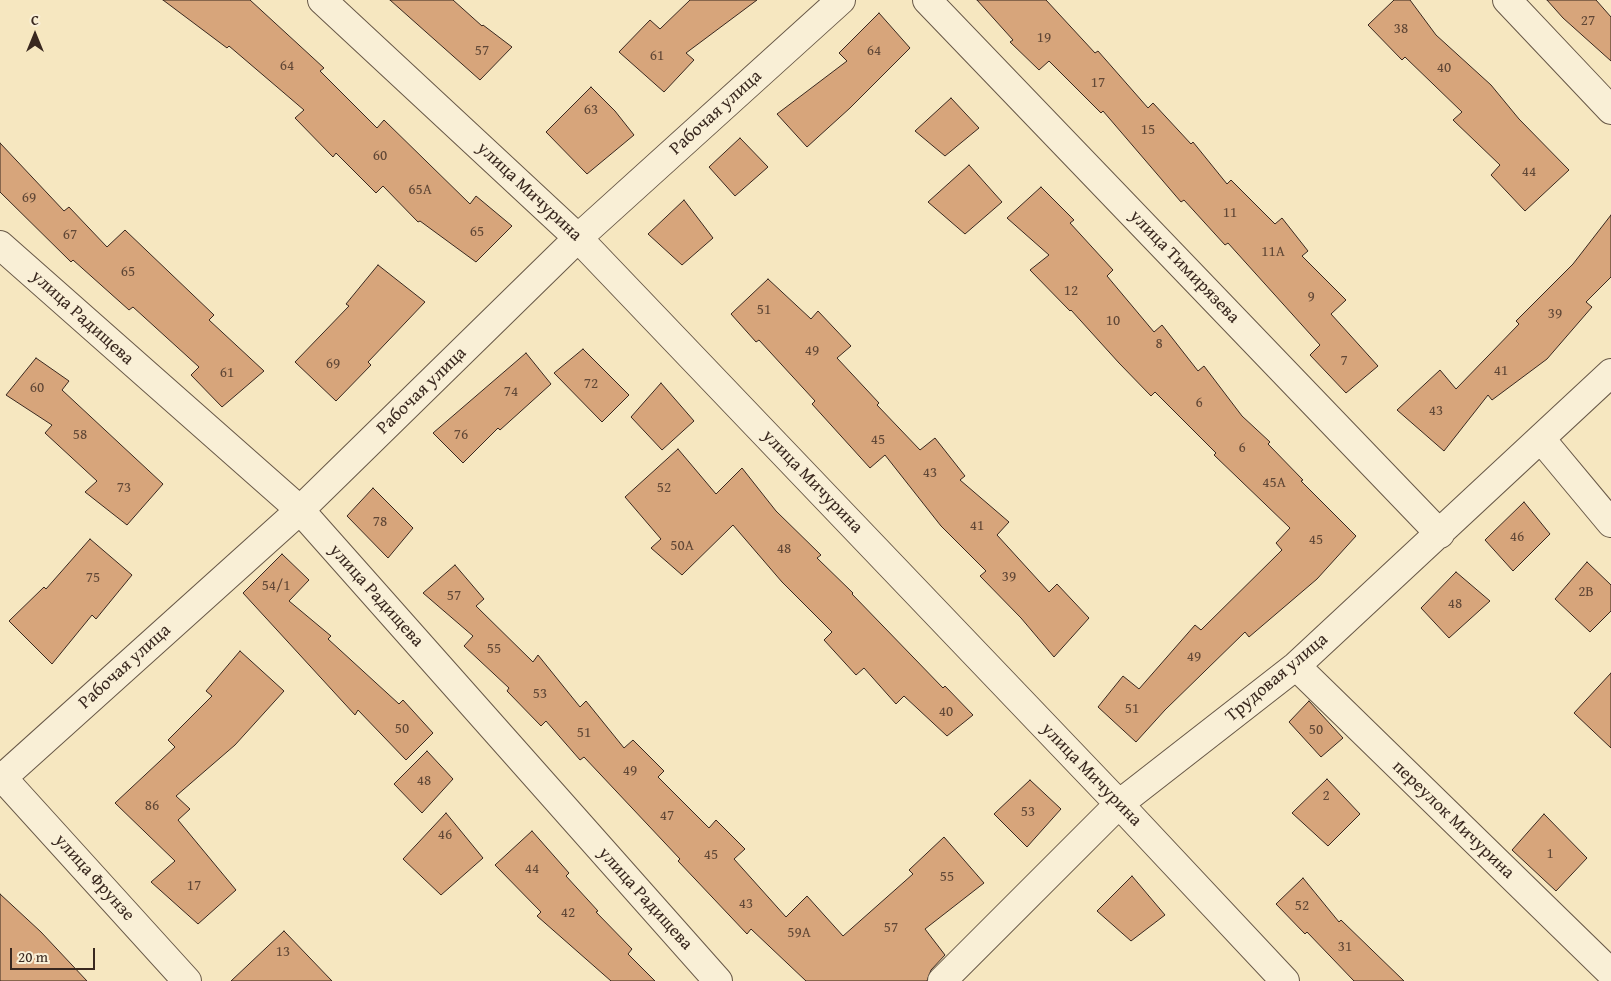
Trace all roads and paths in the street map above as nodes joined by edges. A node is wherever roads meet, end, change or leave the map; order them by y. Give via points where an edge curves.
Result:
1 (322, 0) edge
2 (841, 0) edge
3 (927, 0) edge
4 (1507, 0) edge
5 (1611, 110) edge
6 (578, 238) junction
7 (0, 245) edge
8 (1611, 373) edge
9 (1541, 439) junction
10 (300, 510) junction
11 (1611, 523) edge
12 (1440, 534) junction
13 (1296, 666) junction
14 (1, 777) edge
15 (1119, 804) junction
16 (1611, 973) edge
17 (187, 981) edge
18 (718, 981) edge
19 (942, 981) edge
20 (1285, 981) edge

1 - 6 street, улица Мичурина
2 - 6 street, Рабочая улица
3 - 12 street, улица Тимирязева
4 - 5 street
6 - 10 street, Рабочая улица
6 - 15 street, улица Мичурина
7 - 10 street, улица Радищева
8 - 9 street, Трудовая улица
9 - 11 street
9 - 12 street, Трудовая улица
10 - 14 street, Рабочая улица
10 - 18 street, улица Радищева
12 - 13 street, Трудовая улица
13 - 15 street, Трудовая улица
13 - 16 street, переулок Мичурина
14 - 17 street, улица Фрунзе
15 - 19 street, Трудовая улица
15 - 20 street, улица Мичурина

